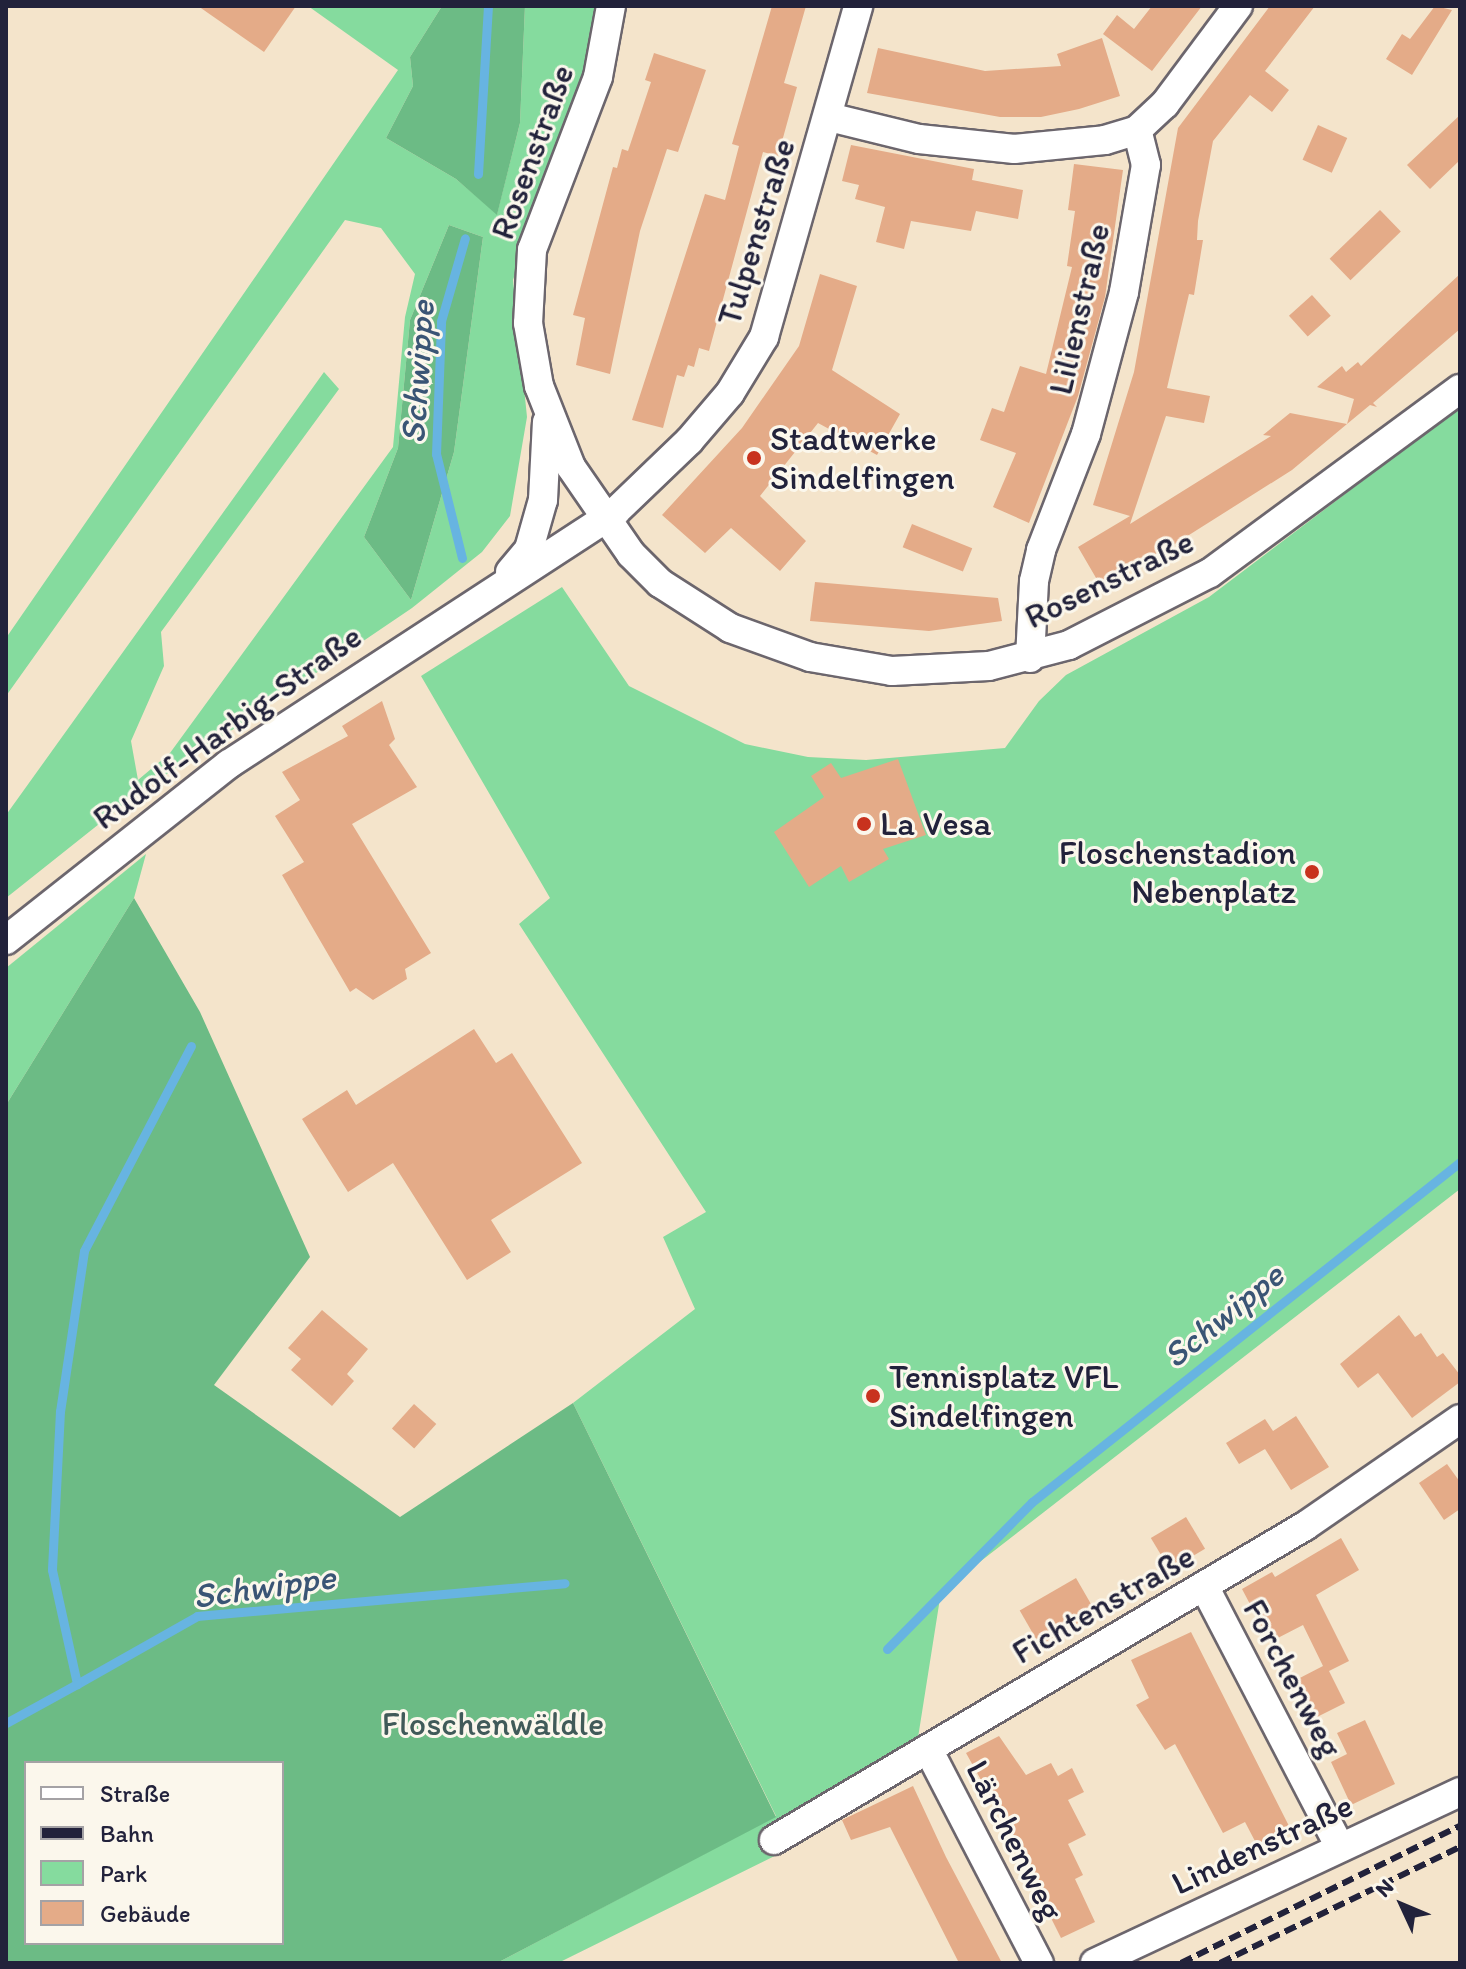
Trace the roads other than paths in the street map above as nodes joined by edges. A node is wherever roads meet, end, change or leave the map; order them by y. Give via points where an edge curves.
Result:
1 (611, 6) edge
2 (858, 6) edge
3 (1238, 6) edge
4 (829, 117) junction
5 (1137, 130) junction
6 (1460, 389) edge
7 (547, 414) junction
8 (605, 519) junction
9 (499, 585) junction
10 (1030, 658) junction
11 (6, 940) edge
12 (1460, 1419) edge
13 (1204, 1586) junction
14 (928, 1749) junction
15 (1460, 1792) edge
16 (774, 1840) dead end
17 (1340, 1847) junction
18 (1039, 1963) edge
19 (1095, 1963) edge

1 - 7 street, Rosenstraße via 598,77 532,250 528,323
2 - 4 street, Tulpenstraße
3 - 5 street via 1151,122
4 - 5 street via 933,141 1014,149 1105,140
4 - 8 street, Tulpenstraße via 774,307 753,357 689,441
5 - 10 street, Lilienstraße via 1146,165 1124,292 1086,434 1041,550
6 - 10 street, Rosenstraße via 1210,573 1095,634
7 - 8 street, Rosenstraße via 571,467
7 - 9 street, Rudolf-Harbig-Straße via 543,500 529,549
8 - 9 street, Rudolf-Harbig-Straße
8 - 10 street, Rosenstraße via 660,583 700,611 756,639 810,657 892,671 944,671
9 - 11 street, Rudolf-Harbig-Straße via 195,788
12 - 13 street, Fichtenstraße via 1305,1526
13 - 14 street, Fichtenstraße
13 - 17 street, Forchenweg
14 - 16 street, Fichtenstraße
14 - 18 street, Lärchenweg
15 - 17 street, Lindenstraße
17 - 19 street, Lindenstraße

